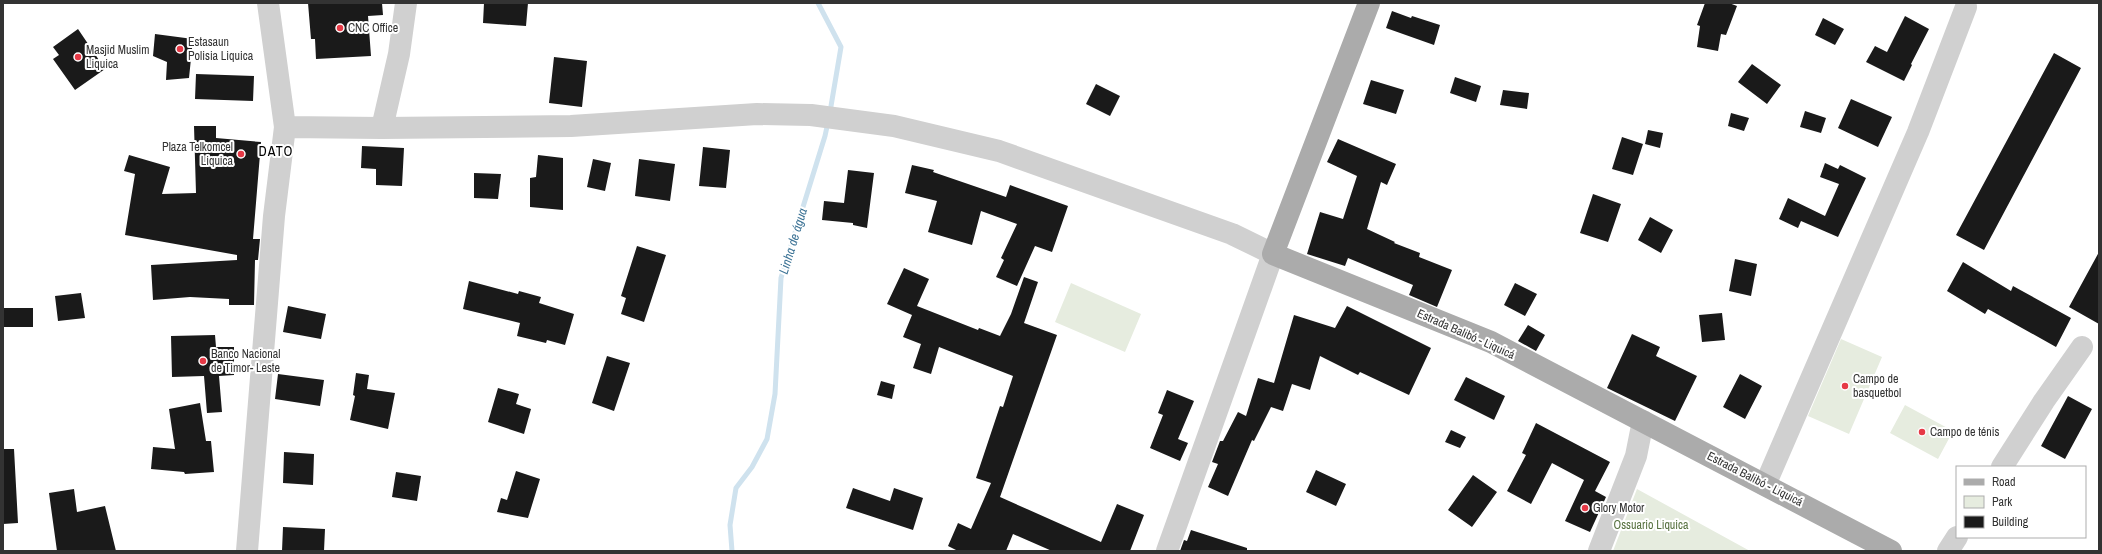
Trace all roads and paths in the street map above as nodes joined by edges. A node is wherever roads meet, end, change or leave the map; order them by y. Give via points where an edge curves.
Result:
1 (268, 3) edge
2 (406, 3) edge
3 (1370, 3) edge
4 (1965, 4) edge
5 (284, 127) junction
6 (382, 128) junction
7 (1273, 254) junction
8 (2082, 347) dead end
9 (1643, 421) junction
10 (2003, 466) edge
11 (1765, 484) junction
12 (1956, 538) edge
13 (247, 551) edge
14 (1167, 551) edge
15 (1599, 551) edge
16 (1891, 551) edge
17 (1948, 551) edge

1 - 5 street
2 - 6 street via 399,54
3 - 7 main road
4 - 11 street via 1918,132
5 - 6 street
5 - 13 street
6 - 7 street via 571,126 757,114 811,116 894,126 999,151 1232,234
7 - 9 main road, Estrada Balibó - Liquicá via 1490,342
7 - 14 street
8 - 10 street
9 - 11 main road, Estrada Balibó - Liquicá
9 - 15 street via 1636,456
11 - 16 main road, Estrada Balibó - Liquicá
12 - 17 street

